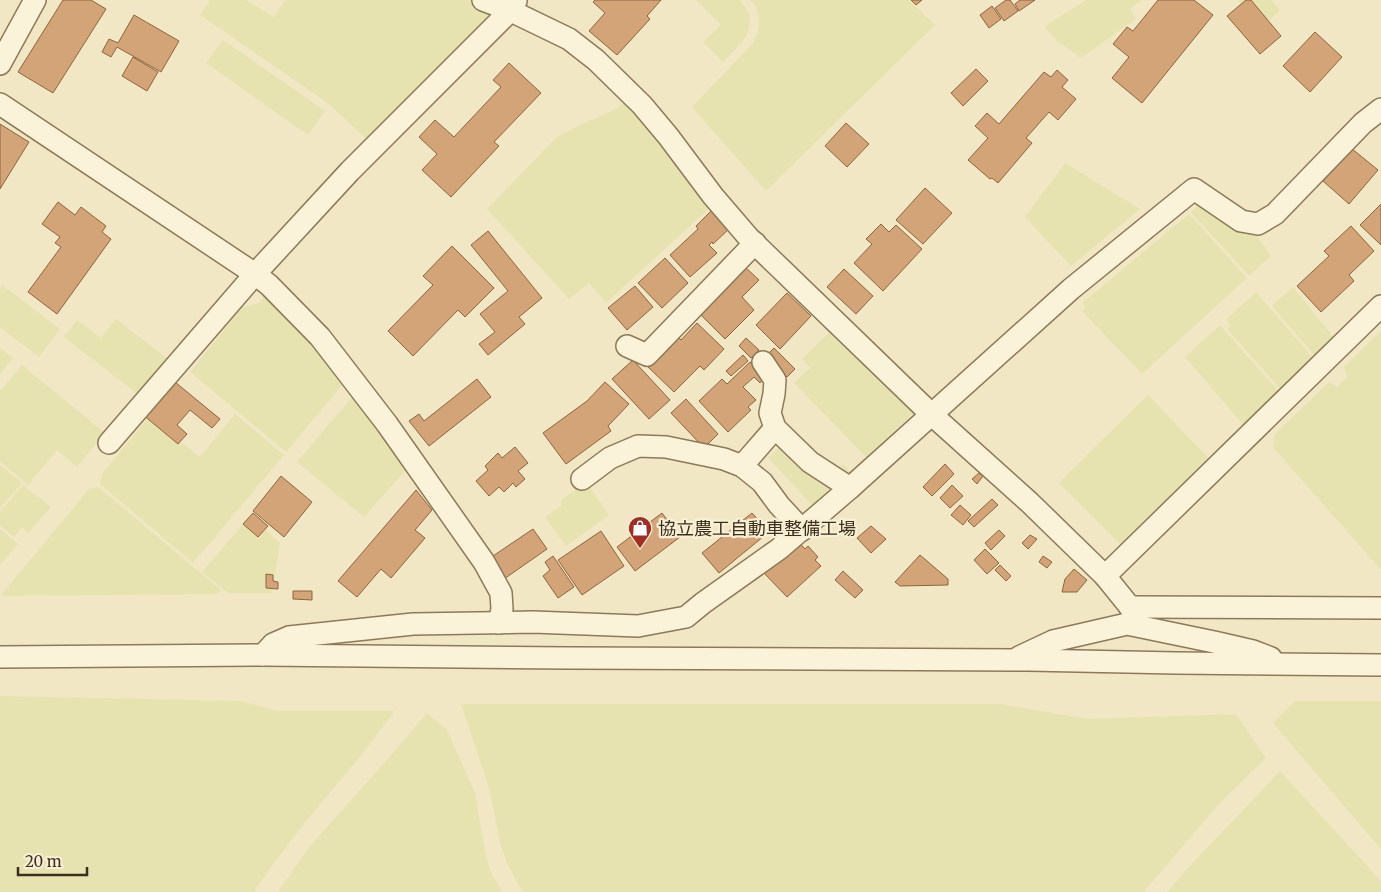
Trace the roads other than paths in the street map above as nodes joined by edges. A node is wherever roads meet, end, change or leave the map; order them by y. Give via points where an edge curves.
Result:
1 (35, 0) edge
2 (482, 0) edge
3 (513, 5) edge
4 (0, 64) edge
5 (0, 104) edge
6 (1381, 109) edge
7 (755, 244) junction
8 (256, 274) junction
9 (1381, 306) edge
10 (627, 346) dead end
11 (763, 362) dead end
12 (931, 414) junction
13 (775, 428) junction
14 (109, 443) dead end
15 (742, 466) junction
16 (582, 479) dead end
17 (850, 488) junction
18 (802, 530) junction
19 (1105, 576) junction
20 (1381, 608) edge
21 (1135, 616) junction
22 (499, 623) junction
23 (263, 655) junction
24 (0, 657) edge
25 (1012, 660) junction
26 (1288, 664) junction
27 (1381, 665) edge

1 - 4 street
2 - 3 street
3 - 7 street via 569,39 596,60 642,105
3 - 8 street via 350,171
5 - 8 street
6 - 12 street via 1363,123 1275,214 1258,224 1241,221 1194,189 1071,289
7 - 10 street via 646,356
7 - 12 street
8 - 14 street
8 - 22 street via 320,337 387,424 484,562 501,593
9 - 19 street
11 - 13 street via 775,380 770,413
12 - 17 street
12 - 19 street
13 - 15 street
13 - 17 street via 810,462
15 - 16 street via 666,447 638,446 610,458
15 - 18 street via 762,482
17 - 18 street
18 - 22 street via 686,618 638,626
19 - 21 street
20 - 21 street
21 - 25 street via 1127,624 1053,641
21 - 26 street
22 - 23 street via 413,624 290,637 273,644
23 - 24 street
23 - 25 street
25 - 26 street
26 - 27 street

